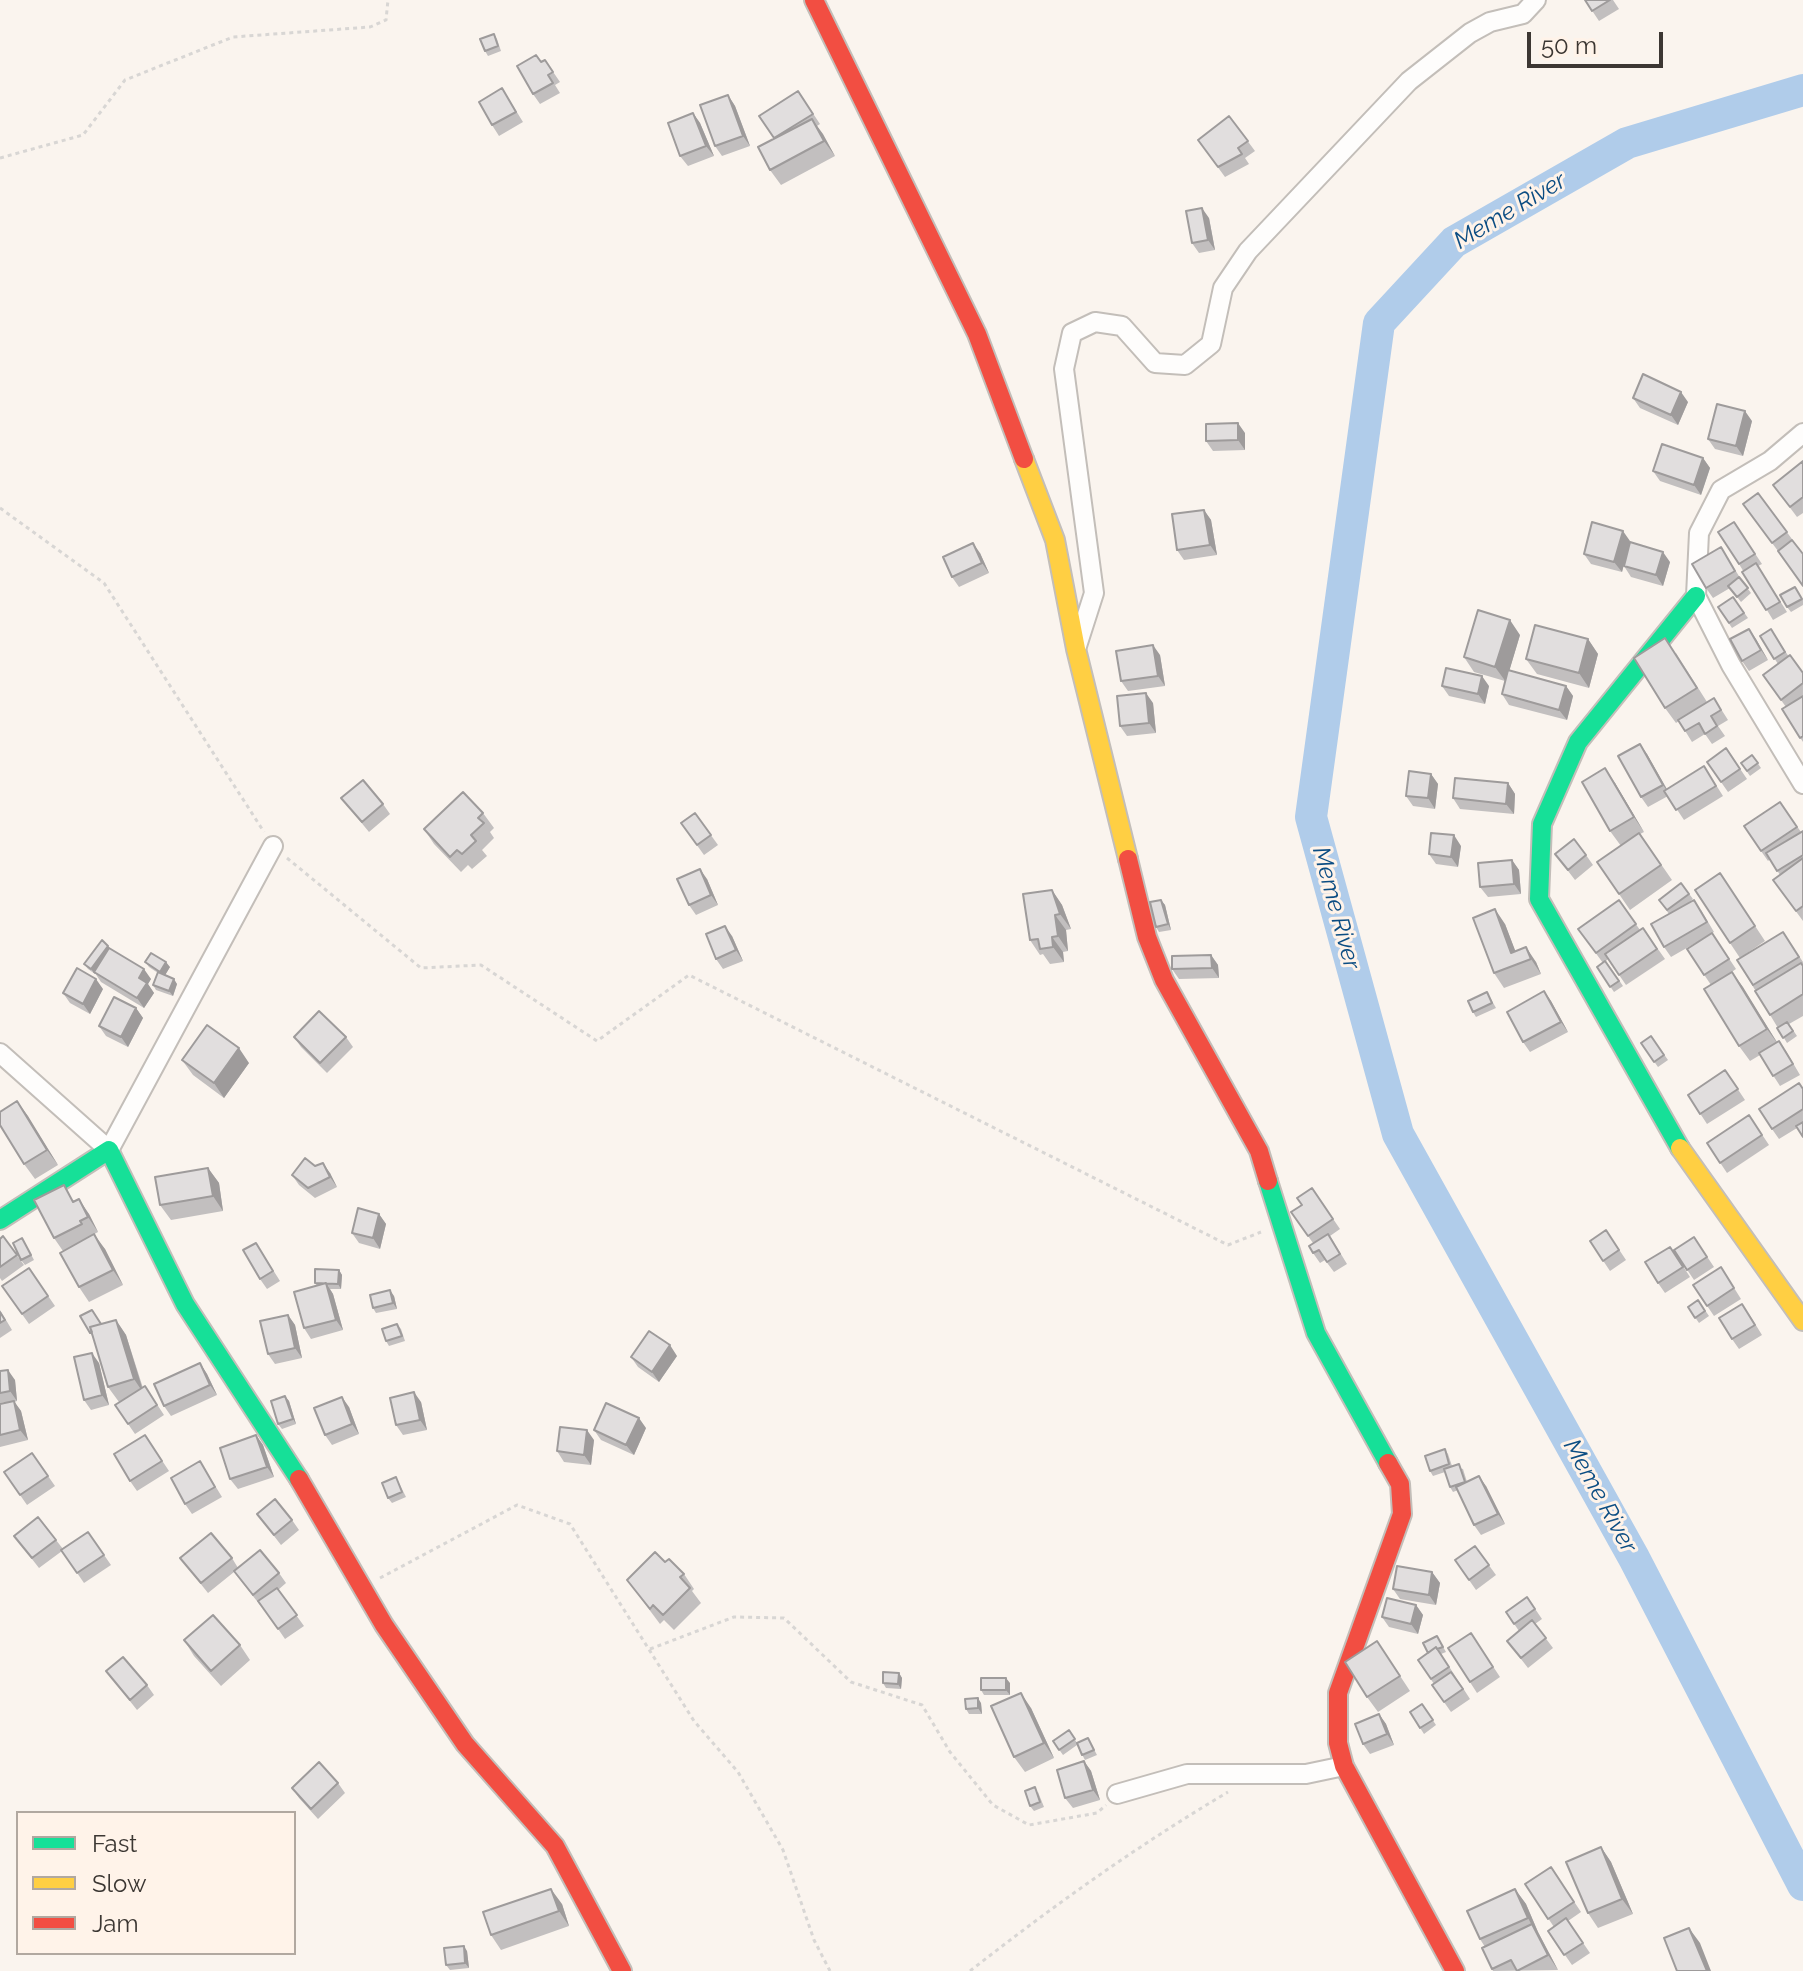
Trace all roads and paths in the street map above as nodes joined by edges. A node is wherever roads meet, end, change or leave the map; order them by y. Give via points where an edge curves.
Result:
1 (388, 0) edge
2 (814, 0) edge
3 (1536, 0) edge
4 (0, 158) edge
5 (1803, 433) edge
6 (0, 508) edge
7 (1696, 596) junction
8 (1076, 649) junction
9 (1803, 784) edge
10 (273, 846) junction
11 (0, 1053) edge
12 (109, 1150) junction
13 (0, 1220) edge
14 (1281, 1224) junction
15 (1803, 1321) edge
16 (362, 1587) junction
17 (648, 1649) junction
18 (1344, 1766) junction
19 (1232, 1790) dead end
20 (1117, 1794) joint
21 (622, 1971) edge
22 (830, 1971) edge
23 (970, 1971) edge
24 (1455, 1971) edge

1 - 4 path via 386,20 370,27 233,37 125,80 83,135
2 - 8 street via 977,334 1055,540
3 - 8 street via 1523,14 1470,33 1409,81 1248,251 1223,288 1211,344 1185,365 1155,363 1122,326 1095,322 1072,333 1064,369 1094,593
5 - 7 street via 1770,461 1721,490 1699,533
6 - 10 path via 104,583
7 - 9 street
7 - 15 street via 1578,742 1542,824 1539,899 1691,1167
8 - 14 street via 1147,937 1164,980 1259,1151
10 - 12 street
10 - 14 path via 421,968 481,965 597,1041 689,975 1228,1245
11 - 12 street
12 - 13 street
12 - 16 street via 185,1304 297,1475
14 - 18 street via 1316,1333 1400,1484 1402,1514 1338,1693 1338,1743
16 - 17 path via 517,1505 570,1524
16 - 21 street via 465,1744 555,1846
17 - 20 path via 734,1617 784,1618 851,1682 922,1705 950,1752 993,1805 1029,1825 1097,1813
17 - 22 path via 694,1721 738,1772 783,1850
18 - 20 street via 1306,1774 1187,1774
18 - 24 street
19 - 23 path via 1059,1900

